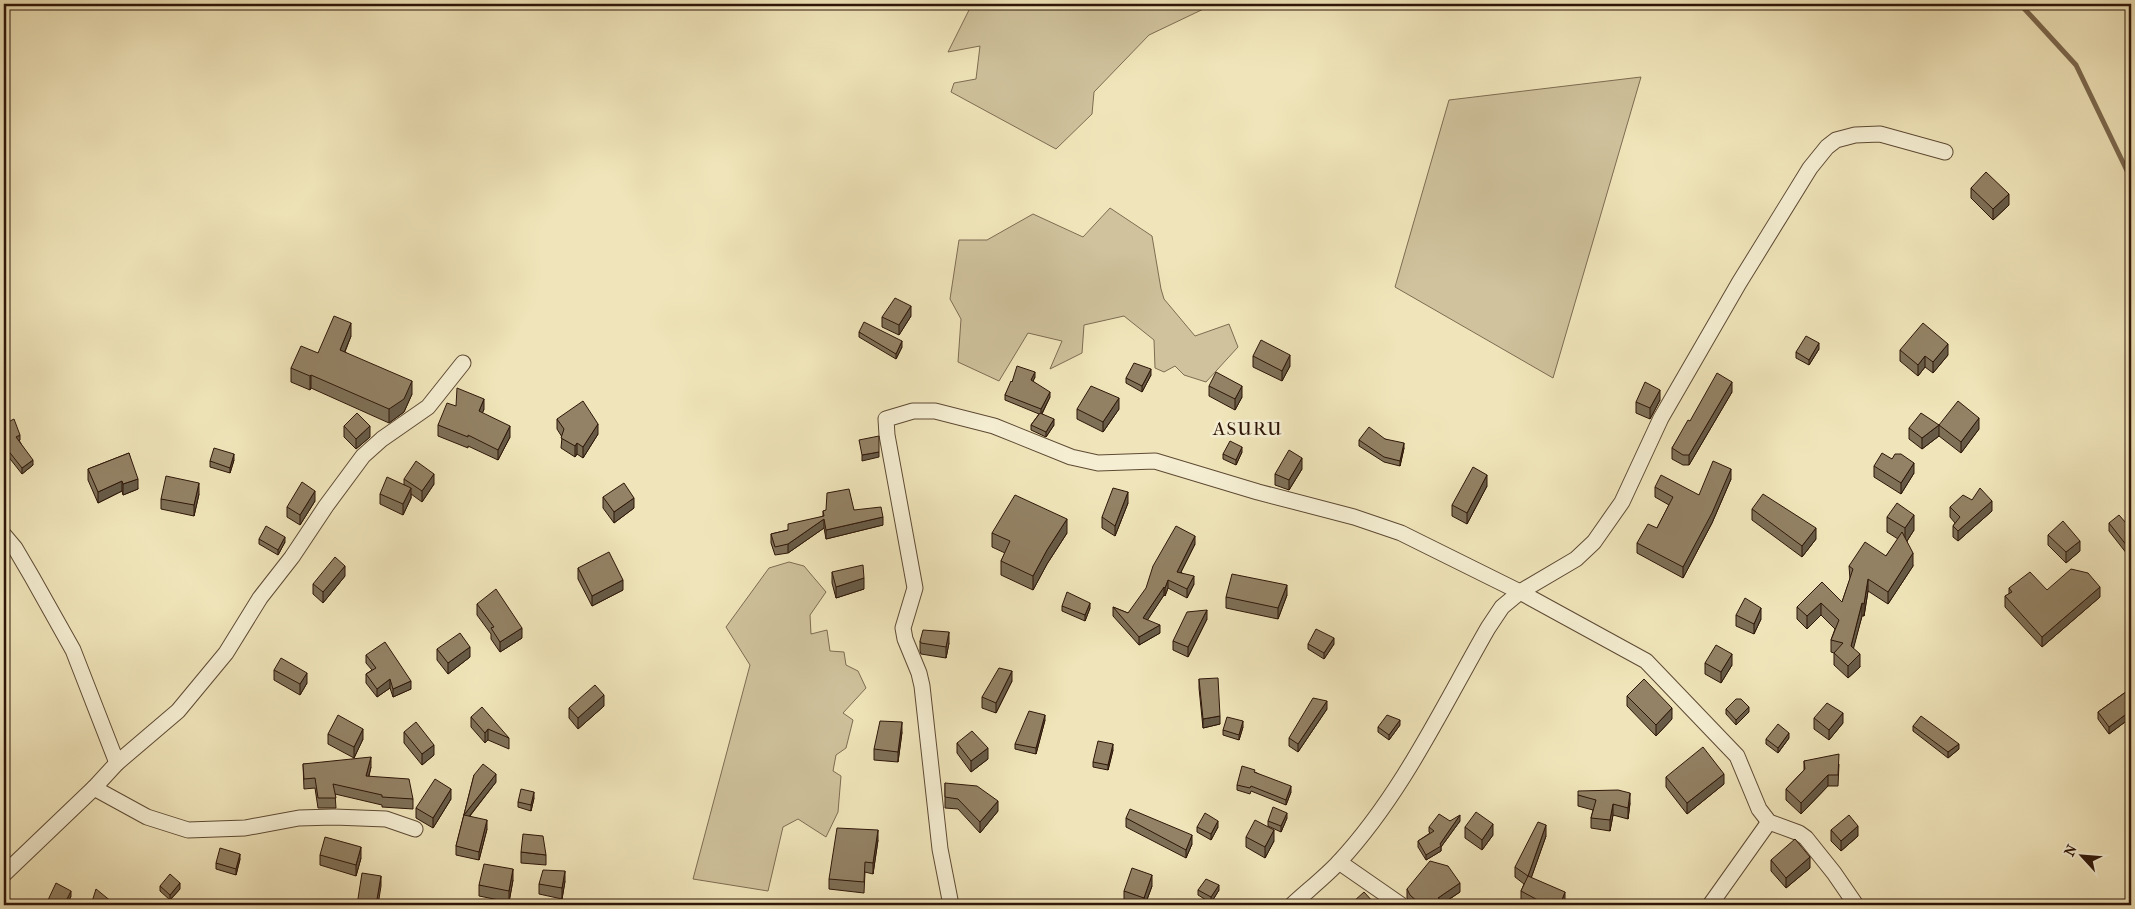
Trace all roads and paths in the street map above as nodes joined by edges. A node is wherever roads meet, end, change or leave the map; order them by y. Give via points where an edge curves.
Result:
1 (1945, 152) dead end
2 (463, 363) dead end
3 (4, 535) edge
4 (1520, 592) junction
5 (117, 763) junction
6 (94, 788) junction
7 (1769, 822) junction
8 (415, 829) dead end
9 (1339, 862) junction
10 (4, 874) edge
11 (951, 905) edge
12 (1292, 905) edge
13 (1402, 905) edge
14 (1710, 905) edge
15 (1856, 905) edge

1 - 4 street via 1880,134 1855,135 1836,140 1827,147 1810,168 1661,418 1622,502 1594,542 1576,559
2 - 5 street via 428,406 364,456 260,598 226,653 178,711
3 - 5 street via 15,548 73,650
4 - 7 street via 1646,661 1737,756 1759,809
4 - 9 street via 1502,607 1407,771
4 - 11 street via 1401,533 1154,461 1098,462 1080,458 994,426 934,411 913,411 886,419 888,446 915,588 903,628 922,686 940,849
5 - 6 street
6 - 8 street via 147,817 188,830 245,828 299,818 334,817 386,819
6 - 10 street
7 - 14 street
7 - 15 street via 1806,838
9 - 12 street
9 - 13 street

